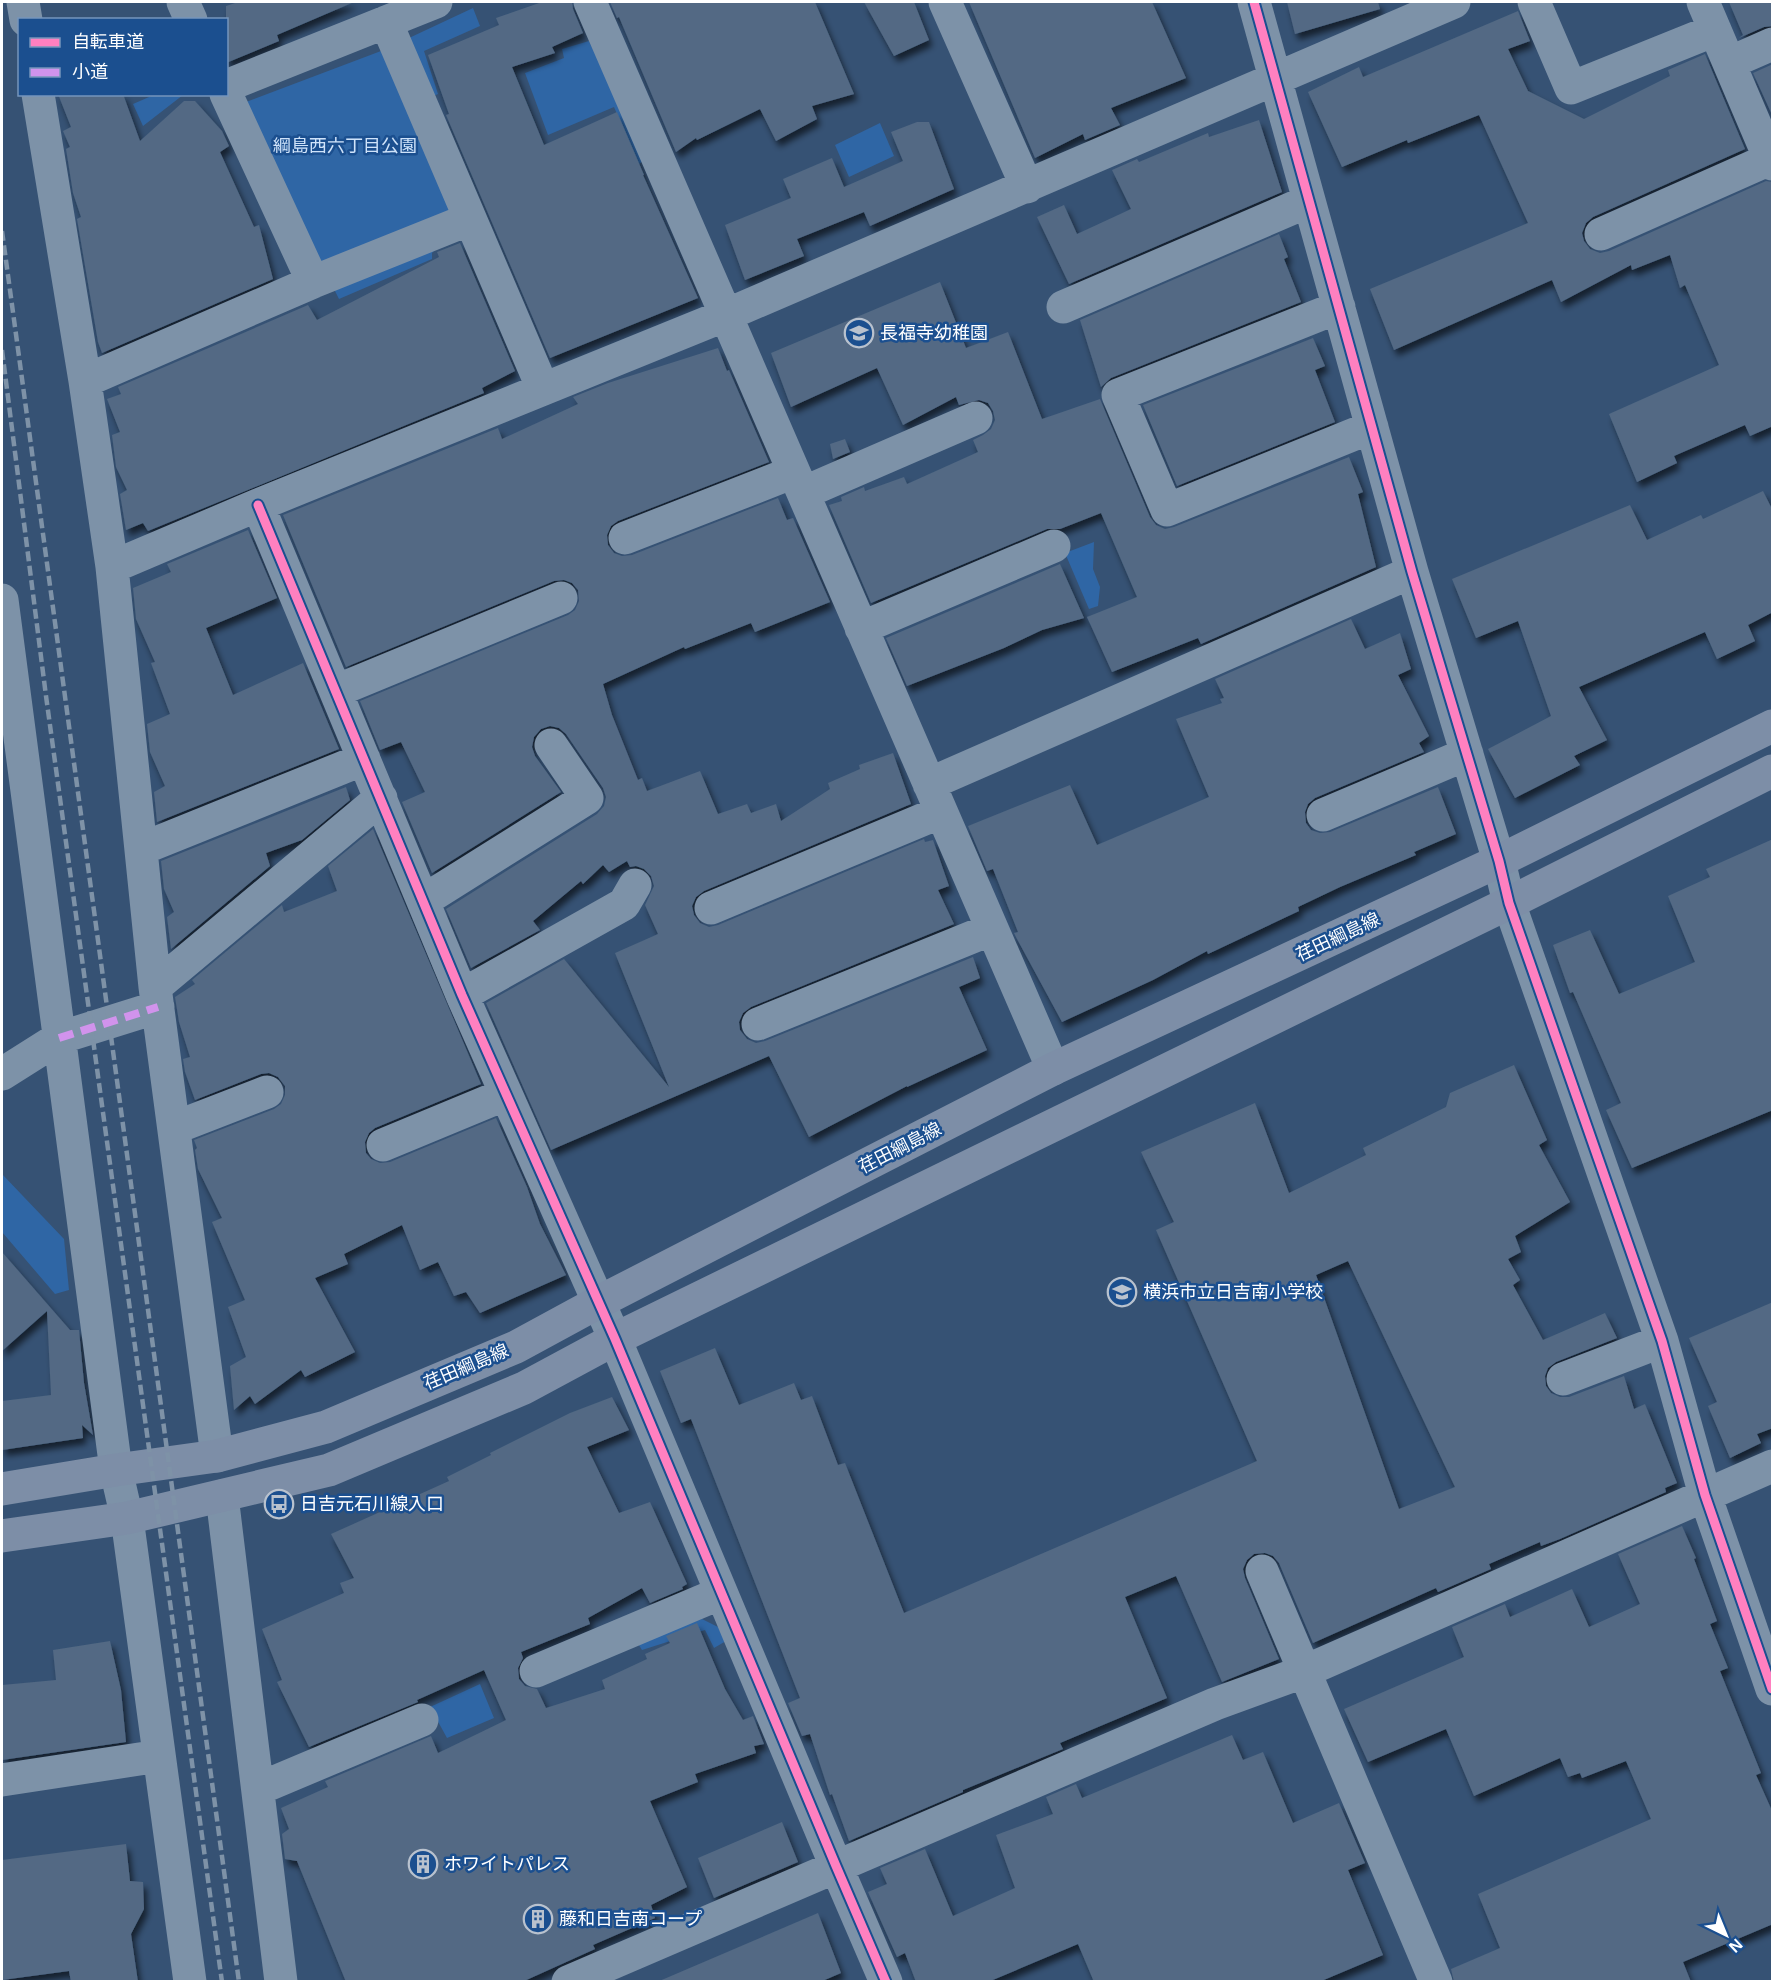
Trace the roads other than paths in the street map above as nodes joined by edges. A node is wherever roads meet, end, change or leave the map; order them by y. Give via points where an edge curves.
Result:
1 (23, 2) edge
2 (183, 2) edge
3 (436, 2) edge
4 (590, 2) edge
5 (945, 2) edge
6 (1254, 2) edge
7 (1454, 2) edge
8 (1534, 2) edge
9 (1418, 9) edge
10 (1709, 16) edge
11 (26, 18) edge
12 (190, 18) edge
13 (386, 22) junction
14 (1773, 44) edge
15 (1729, 63) junction
16 (1275, 78) junction
17 (228, 85) edge
18 (38, 96) edge
19 (227, 96) edge
20 (1771, 162) edge
21 (1027, 187) junction
22 (1309, 201) junction
23 (470, 219) junction
24 (1602, 234) dead end
25 (313, 282) junction
26 (1062, 307) dead end
27 (1339, 307) junction
28 (726, 315) junction
29 (85, 381) junction
30 (543, 389) junction
31 (976, 418) dead end
32 (1372, 427) junction
33 (798, 482) junction
34 (258, 505) junction
35 (625, 538) dead end
36 (1054, 546) dead end
37 (112, 567) junction
38 (1412, 572) junction
39 (561, 598) dead end
40 (3, 620) edge
41 (861, 628) junction
42 (336, 691) junction
43 (1773, 726) edge
44 (551, 745) dead end
45 (1467, 754) junction
46 (364, 759) junction
47 (1773, 771) edge
48 (381, 798) junction
49 (935, 798) junction
50 (1323, 815) dead end
51 (141, 849) junction
52 (1499, 861) junction
53 (635, 885) dead end
54 (423, 901) junction
55 (1509, 903) junction
56 (711, 908) dead end
57 (992, 929) junction
58 (462, 995) junction
59 (156, 997) junction
60 (758, 1024) dead end
61 (59, 1038) junction
62 (1053, 1070) junction
63 (2, 1074) edge
64 (267, 1092) dead end
65 (506, 1094) junction
66 (174, 1128) junction
67 (383, 1144) dead end
68 (597, 1303) junction
69 (615, 1340) junction
70 (1662, 1341) junction
71 (1563, 1379) dead end
72 (217, 1456) junction
73 (1773, 1466) edge
74 (116, 1470) junction
75 (2, 1489) edge
76 (1705, 1495) junction
77 (222, 1496) junction
78 (127, 1518) junction
79 (2, 1536) edge
80 (1262, 1572) dead end
81 (721, 1593) junction
82 (536, 1671) dead end
83 (1303, 1672) junction
84 (1773, 1689) edge
85 (422, 1720) dead end
86 (159, 1756) junction
87 (2, 1780) edge
88 (258, 1789) junction
89 (836, 1866) junction
90 (190, 1982) edge
91 (281, 1982) edge
92 (568, 1982) edge
93 (886, 1982) edge
94 (1436, 1982) edge

1 - 11 street
2 - 12 street
3 - 13 street
4 - 28 street
5 - 21 street
6 - 16 street
7 - 9 street
8 - 10 street via 1571,88
9 - 16 street
10 - 15 street
13 - 17 street
13 - 23 street
14 - 15 street
15 - 20 street
16 - 21 street
16 - 22 street
18 - 29 street
19 - 25 street
20 - 24 street
21 - 28 street
22 - 26 street
22 - 27 street
23 - 25 street
23 - 30 street
25 - 29 street
27 - 32 street
27 - 32 street via 1118,395 1167,510
28 - 30 street
28 - 33 street
29 - 37 street
30 - 34 street
31 - 33 street
32 - 38 street
33 - 35 street
33 - 41 street
34 - 37 street
34 - 42 street
36 - 41 street
37 - 51 street
38 - 45 street
38 - 49 street
39 - 42 street
40 - 61 street
41 - 49 street
42 - 46 street
43 - 52 main road, 荏田綱島線
44 - 54 street via 587,798
45 - 50 street
45 - 52 street
46 - 48 street
46 - 51 street
47 - 55 main road
48 - 54 street
48 - 59 street
49 - 56 street
49 - 57 street
51 - 59 street
52 - 55 street
52 - 62 main road, 荏田綱島線
53 - 58 street via 624,904
54 - 58 street
55 - 69 main road
55 - 70 street
57 - 60 street
57 - 62 street
58 - 65 street
59 - 61 street
59 - 66 street
61 - 63 street
61 - 74 street
62 - 68 main road, 荏田綱島線
64 - 66 street
65 - 67 street
65 - 68 street
66 - 72 street
68 - 69 street
68 - 72 main road, 荏田綱島線 via 516,1347 326,1427
69 - 77 main road via 524,1388 329,1470
69 - 81 street
70 - 71 street
70 - 76 street
72 - 74 main road, 荏田綱島線
73 - 76 street
74 - 75 main road, 荏田綱島線
74 - 78 street
76 - 83 street
76 - 84 street
77 - 78 main road
77 - 88 street
78 - 79 main road
78 - 86 street
80 - 83 street
81 - 82 street
81 - 89 street
83 - 89 street via 1215,1704
83 - 94 street
85 - 88 street
86 - 87 street
86 - 90 street
88 - 91 street
89 - 92 street
89 - 93 street

